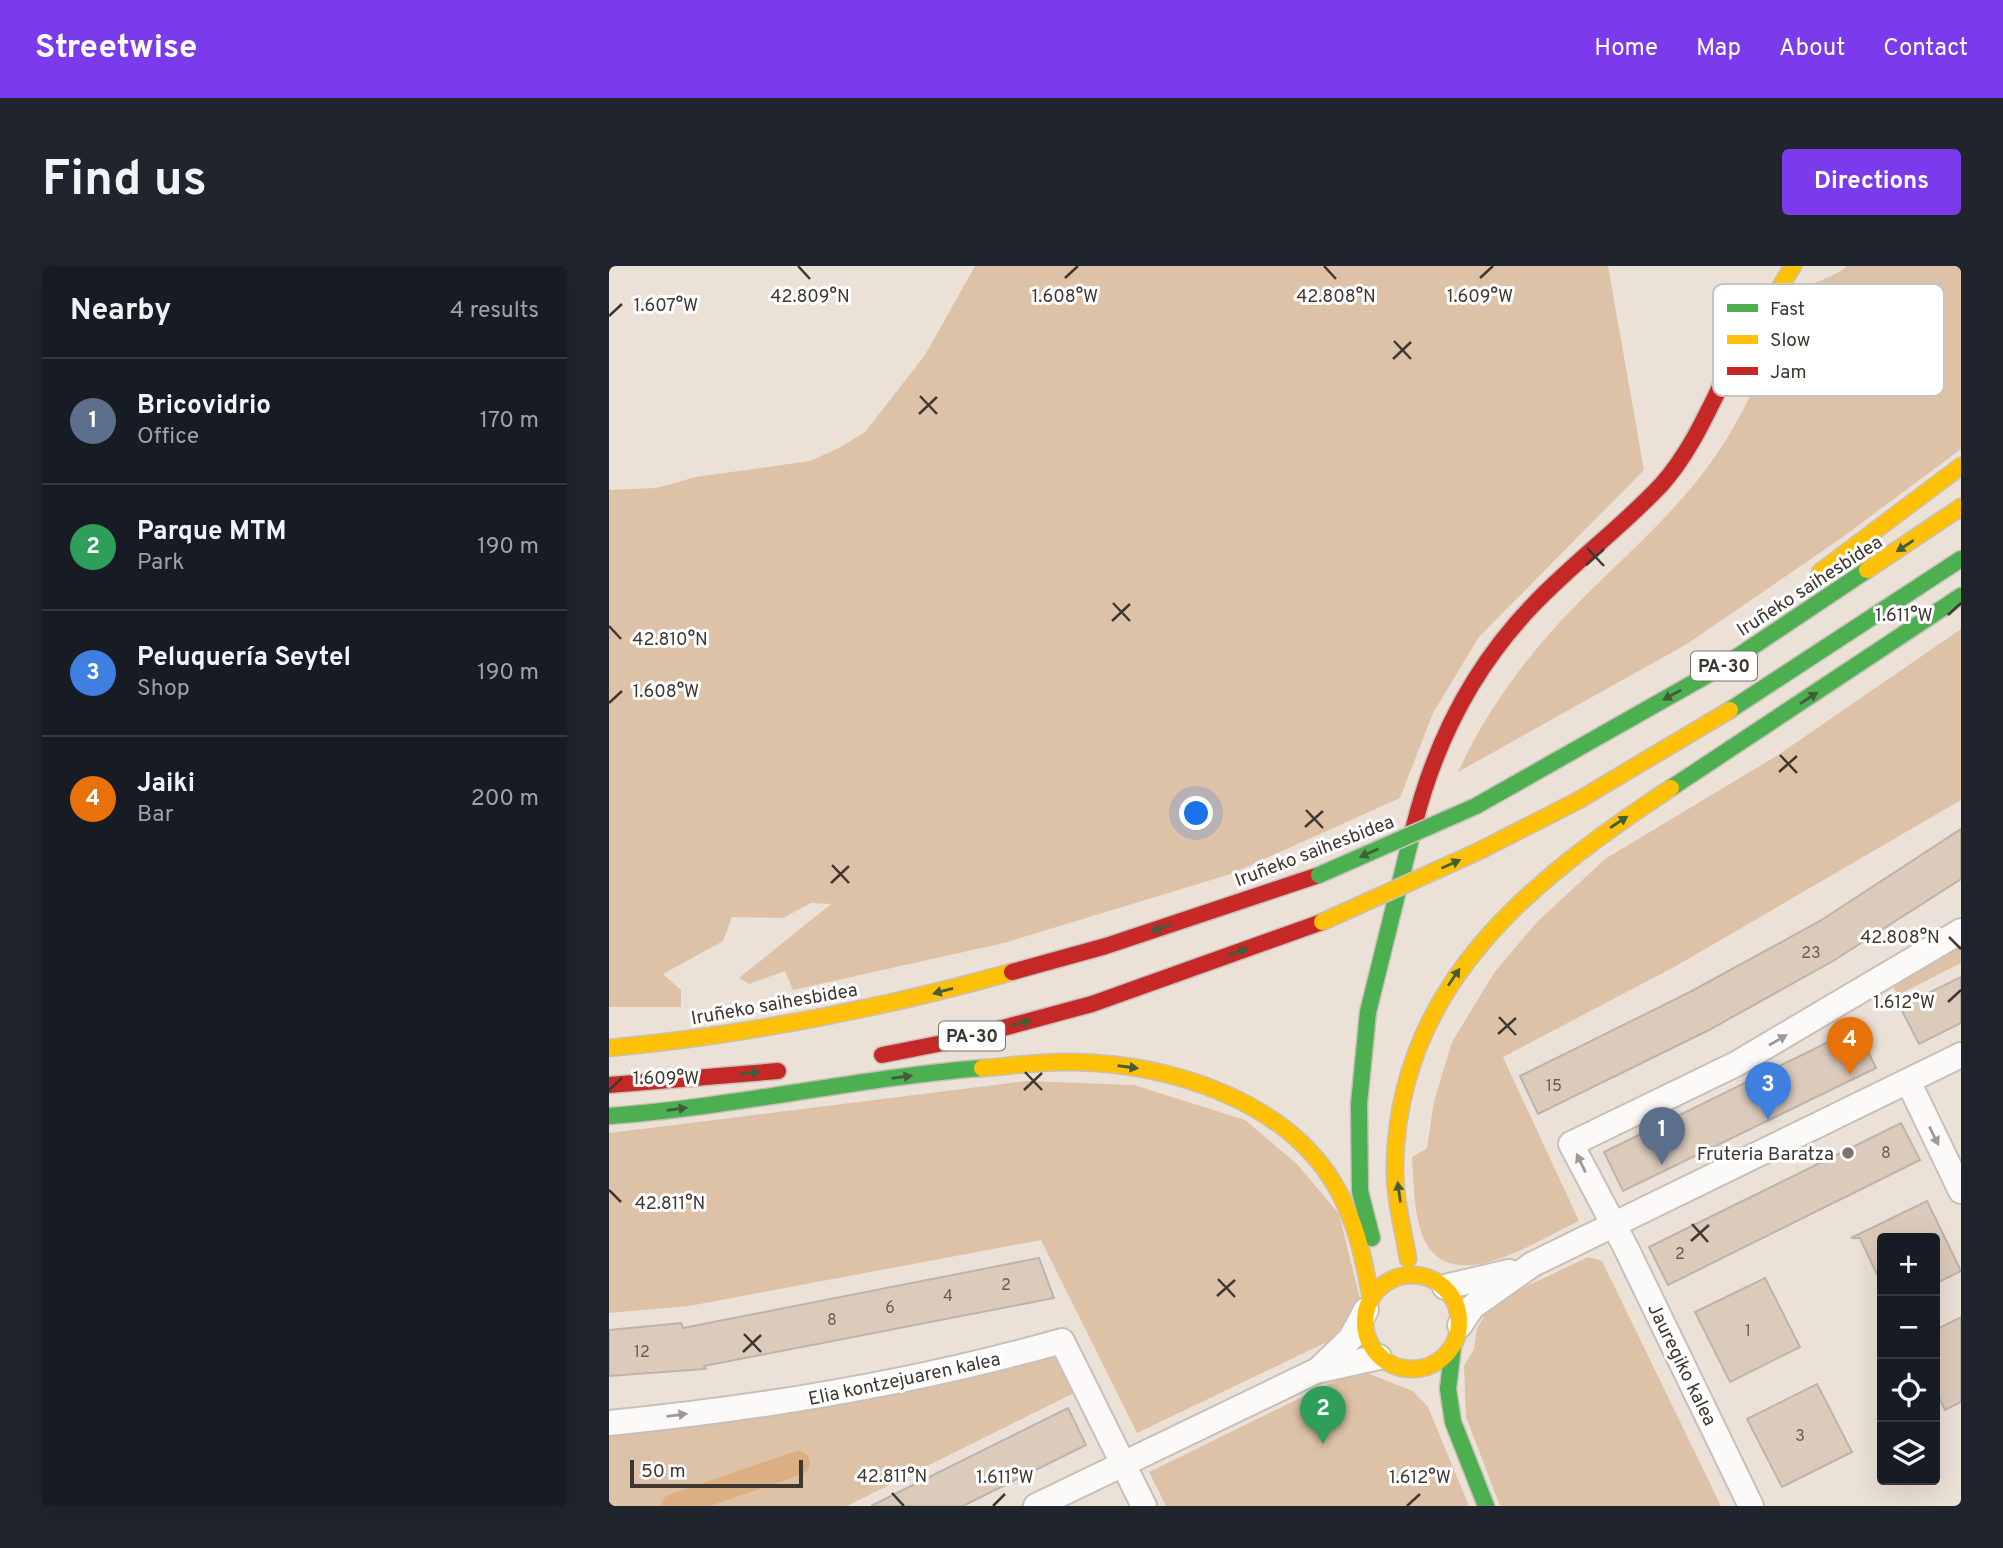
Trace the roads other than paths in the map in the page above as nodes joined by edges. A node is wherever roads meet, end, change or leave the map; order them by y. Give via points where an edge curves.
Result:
1 (1793, 266) edge
2 (1783, 284) edge
3 (1716, 396) edge
4 (1961, 466) edge
5 (1961, 507) edge
6 (1961, 559) edge
7 (1801, 584) dead end
8 (1961, 596) edge
9 (1662, 681) dead end
10 (1533, 774) junction
11 (1674, 786) junction
12 (1624, 801) dead end
13 (1600, 808) dead end
14 (1526, 831) junction
15 (1961, 931) edge
16 (609, 1048) edge
17 (1961, 1055) edge
18 (867, 1059) dead end
19 (801, 1069) dead end
20 (1908, 1081) junction
21 (609, 1085) edge
22 (609, 1116) edge
23 (1361, 1159) junction
24 (1961, 1191) edge
25 (1611, 1224) junction
26 (1408, 1259) junction
27 (1533, 1264) junction
28 (1417, 1274) junction
29 (1383, 1284) junction
30 (1445, 1287) junction
31 (1368, 1304) junction
32 (1457, 1336) junction
33 (1379, 1357) junction
34 (1418, 1370) junction
35 (1316, 1371) junction
36 (1453, 1422) junction
37 (609, 1423) edge
38 (1123, 1463) junction
39 (1036, 1506) edge
40 (1144, 1506) edge
41 (1486, 1506) edge
42 (1751, 1506) edge

1 - 2 main road
3 - 23 main road via 1663,484 1534,604 1492,652 1437,748 1368,1012 1359,1104
4 - 7 main road
5 -> 10 main road, Iruñeko saihesbidea / PA-30 via 1725,665
6 - 14 main road, PA-30 via 1804,665
11 -> 8 main road
9 - 10 main road
10 -> 16 main road, Iruñeko saihesbidea / PA-30, bridge via 1476,806 1319,875 1106,946 904,1002 673,1042
11 - 12 main road
26 -> 11 main road via 1395,1166 1408,1066 1425,1023 1474,950 1541,882 1594,839
13 - 14 main road
18 -> 14 main road, PA-30, bridge via 958,1040 1092,1003 1322,922
25 -> 15 street, Jauregiko kalea via 1571,1144 1736,1064
17 - 20 street
21 -> 19 main road
20 -> 24 street
20 - 25 street
22 -> 31 main road via 948,1070 1079,1062 1182,1076 1234,1097 1276,1122 1317,1160 1357,1226 1368,1266
23 - 26 main road via 1386,1226
23 - 29 main road via 1360,1191
25 - 27 street
25 - 42 street, Jauregiko kalea
26 - 28 main road
27 - 30 street
27 - 32 street via 1472,1307
28 - 29 main road
28 - 30 main road
29 - 31 main road
30 - 32 main road via 1457,1304
31 - 33 main road via 1365,1326
31 - 35 street via 1351,1338
32 - 34 main road via 1438,1362
32 - 36 main road via 1448,1389
33 - 34 main road via 1397,1367
33 - 35 street
34 - 36 main road
35 - 38 street
36 - 41 main road
37 -> 38 street, Elia kontzejuaren kalea via 860,1391 965,1369 1062,1341
38 - 39 street
38 - 40 street, Elia kontzejuaren kalea

